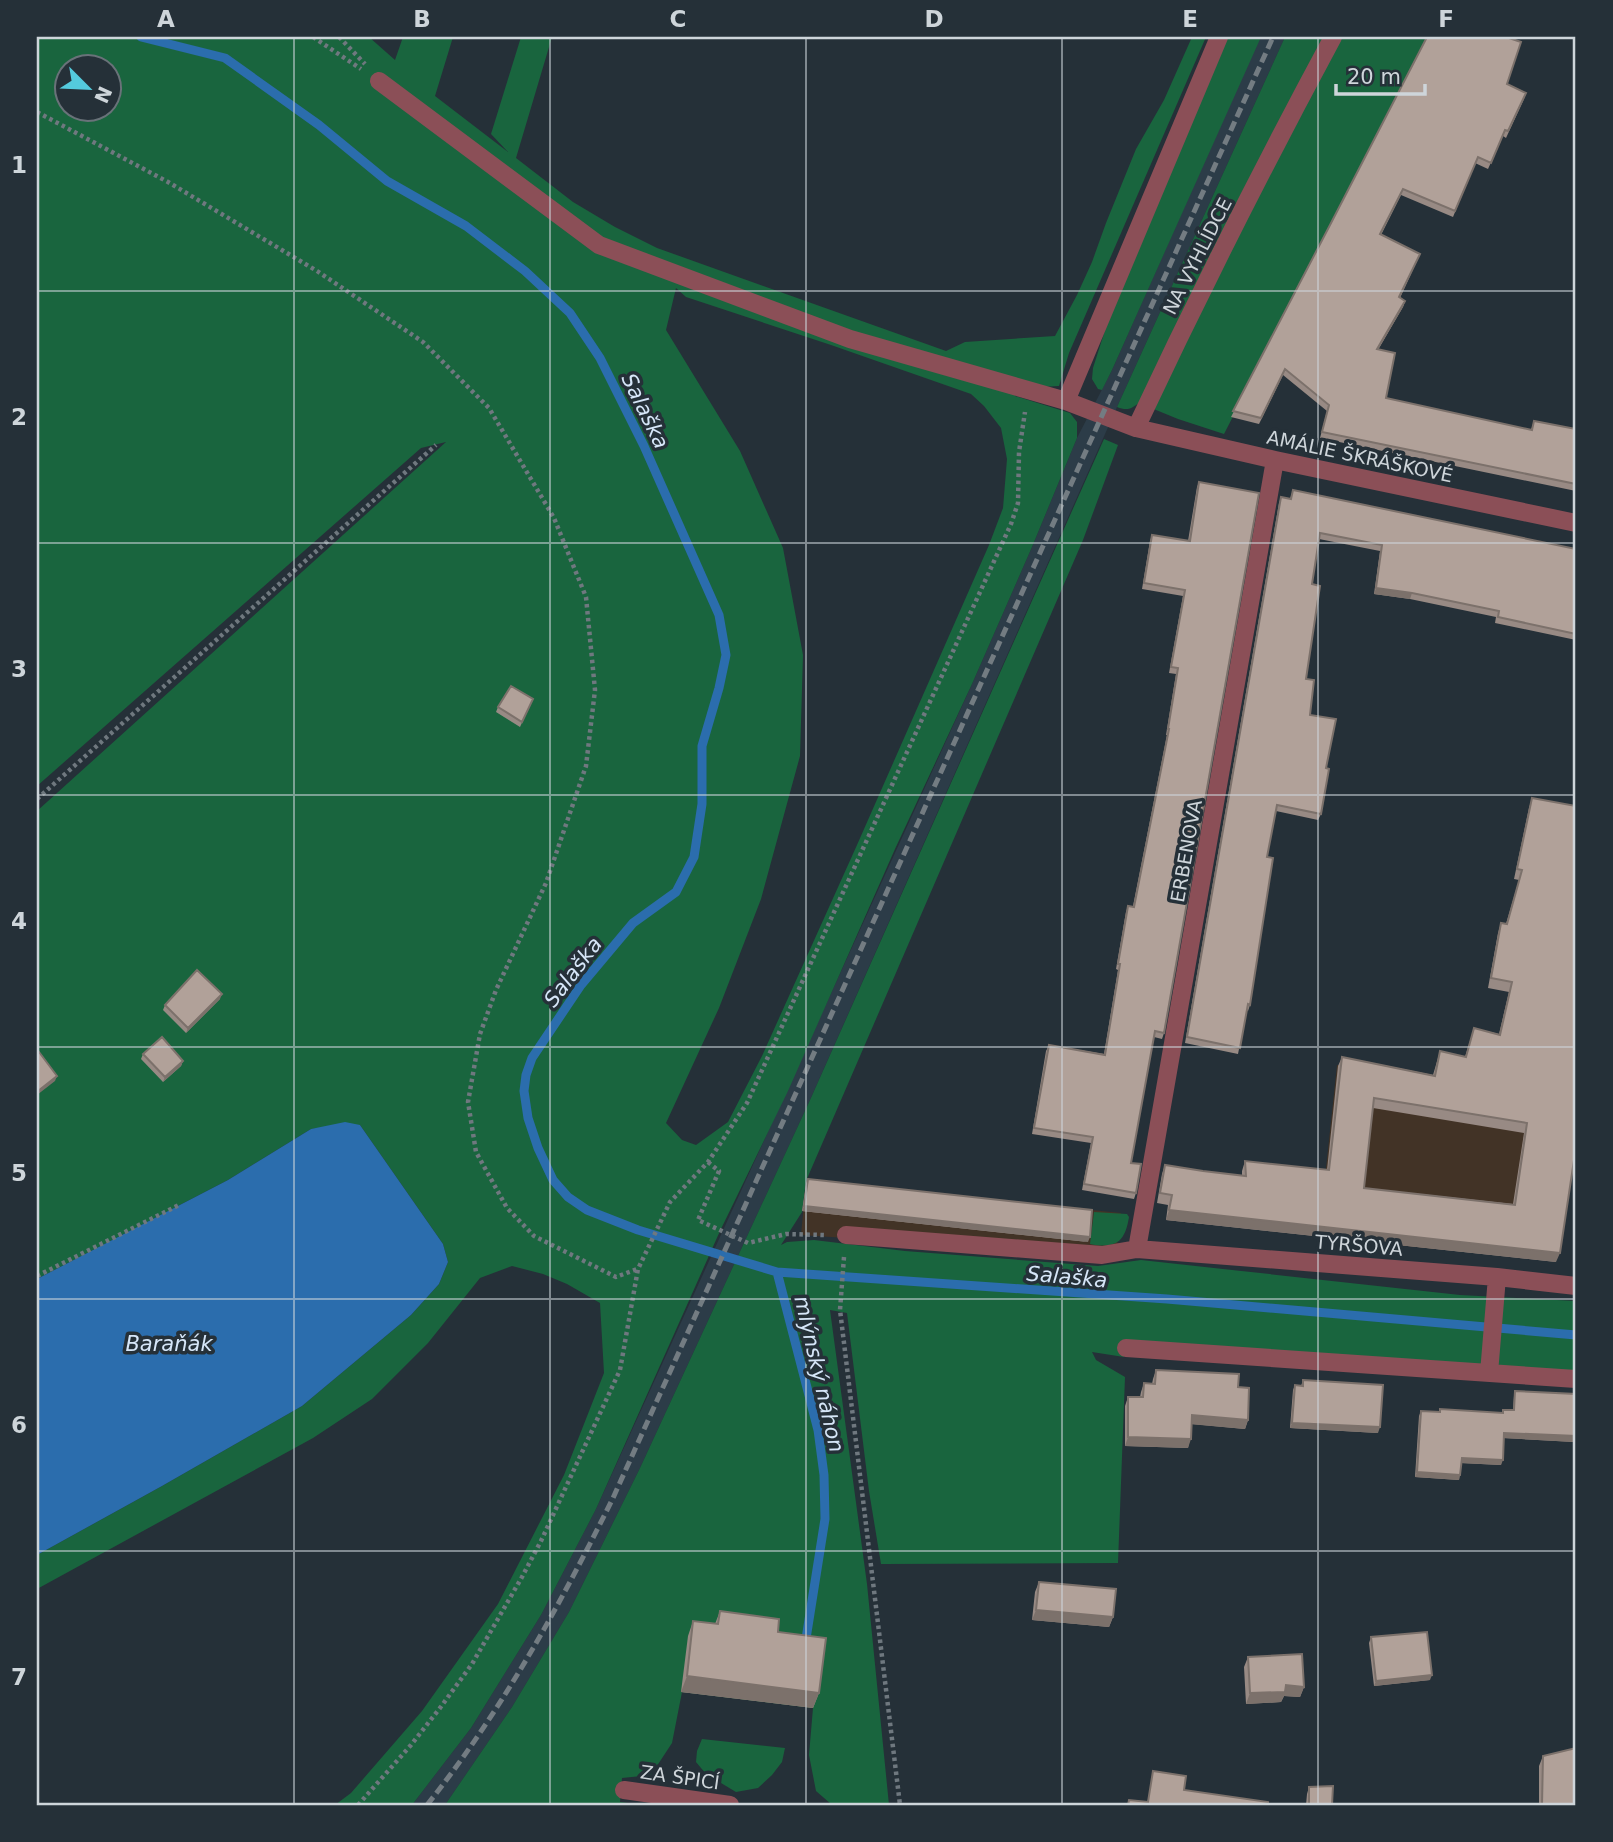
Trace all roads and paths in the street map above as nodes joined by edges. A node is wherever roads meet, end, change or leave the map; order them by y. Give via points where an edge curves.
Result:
1 (313, 37) edge
2 (339, 37) edge
3 (1219, 37) edge
4 (1333, 37) edge
5 (379, 81) junction
6 (37, 112) edge
7 (1029, 390) junction
8 (1066, 401) junction
9 (1136, 428) junction
10 (436, 445) dead end
11 (1275, 460) junction
12 (1576, 523) edge
13 (37, 799) edge
14 (708, 1162) junction
15 (181, 1204) dead end
16 (846, 1236) junction
17 (1137, 1249) junction
18 (638, 1269) junction
19 (37, 1276) edge
20 (1496, 1277) junction
21 (1576, 1286) edge
22 (1126, 1348) dead end
23 (1489, 1373) junction
24 (1576, 1379) edge
25 (624, 1790) dead end
26 (358, 1805) edge
27 (730, 1805) edge
28 (900, 1805) edge

1 - 5 path
2 - 5 path
3 - 8 street
4 - 9 street, NA VYHLÍDCE
5 - 7 street via 599,245 850,339
6 - 18 path via 317,271 423,342 489,408 554,518 586,597 595,690 586,766 546,883 480,1034 468,1102 476,1152 507,1208 534,1236 616,1277
7 - 8 street
7 - 14 path via 1019,452 1018,503 1011,524 747,1103
8 - 9 street
9 - 11 street, AMÁLIE ŠKRÁŠKOVÉ
10 - 13 path
11 - 12 street, AMÁLIE ŠKRÁŠKOVÉ
11 - 17 street, ERBENOVA
14 - 16 path via 719,1171 698,1220 748,1243 786,1234
14 - 18 path via 670,1202
15 - 19 path
16 - 17 street, TYRŠOVA via 1102,1255
16 - 28 path via 840,1310
17 - 20 street, TYRŠOVA
18 - 26 path via 620,1370 541,1541 472,1664
20 - 21 street, TYRŠOVA
20 - 23 street
22 - 23 street
23 - 24 street
25 - 27 street, ZA ŠPICÍ

